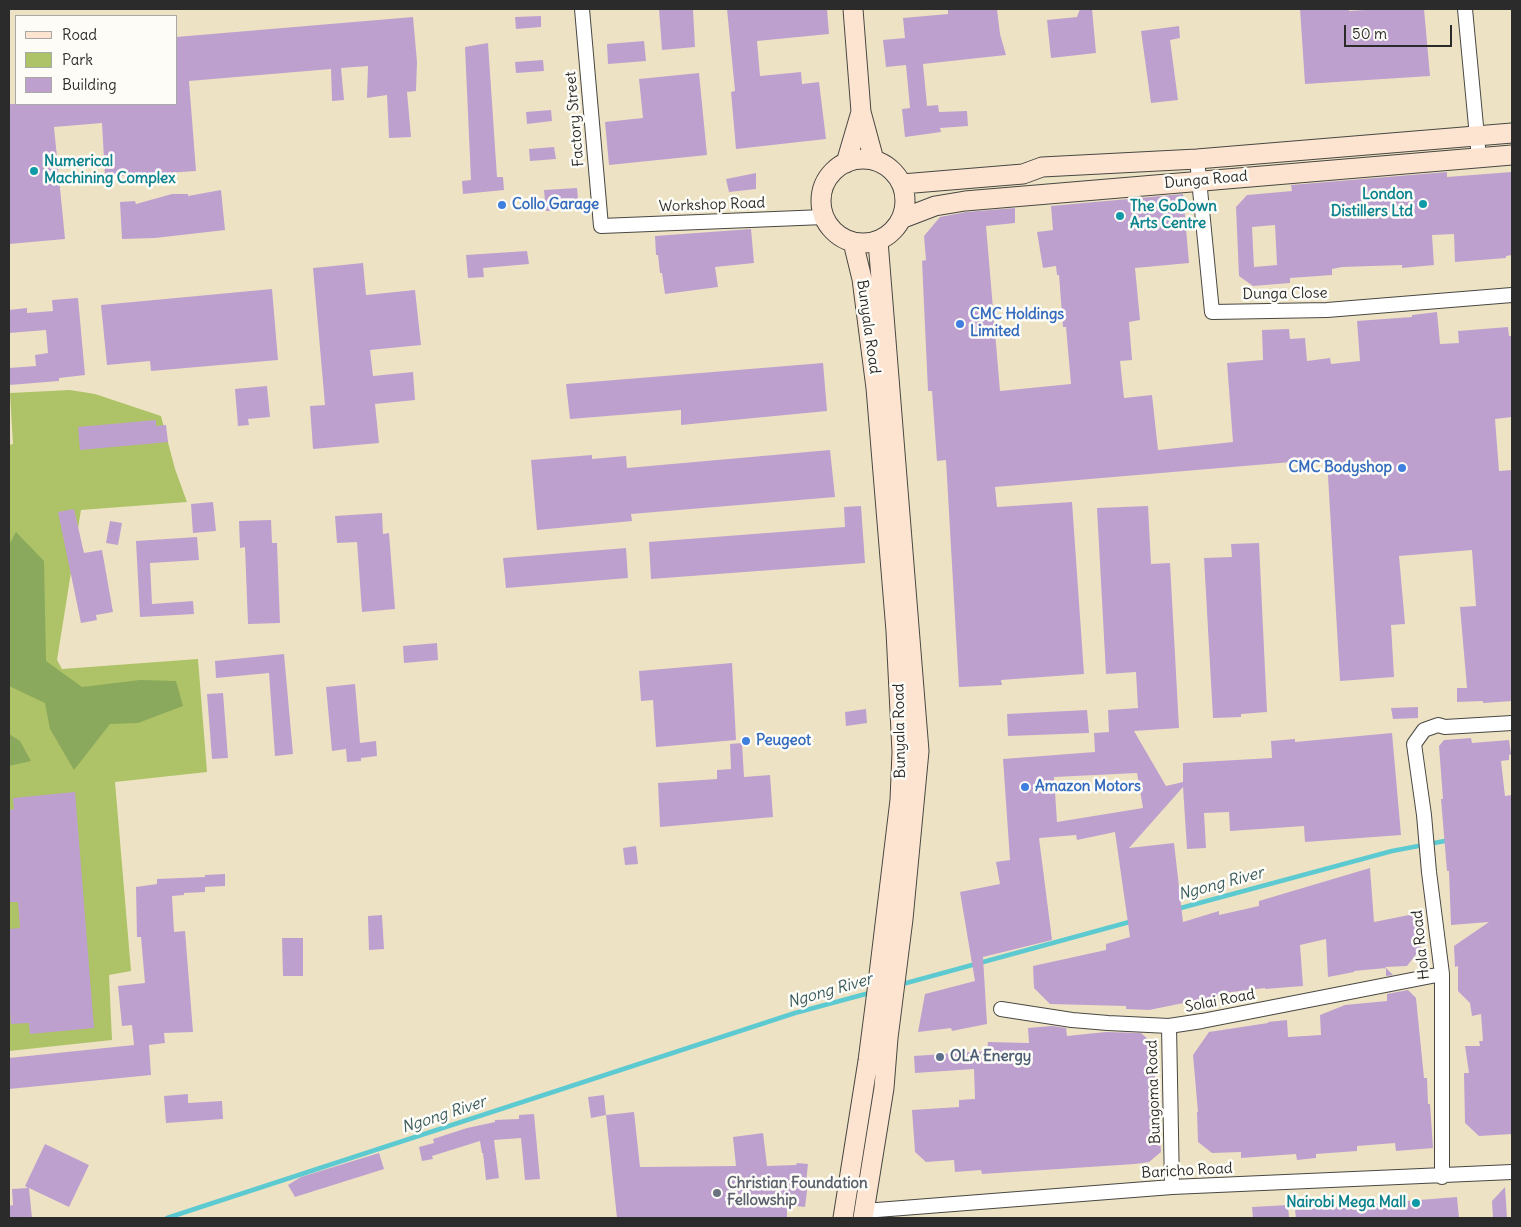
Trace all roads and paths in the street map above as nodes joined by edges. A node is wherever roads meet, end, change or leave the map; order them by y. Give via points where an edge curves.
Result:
1 (582, 9) edge
2 (853, 9) edge
3 (1465, 9) edge
4 (861, 112) junction
5 (1512, 133) edge
6 (1477, 136) junction
7 (1512, 155) edge
8 (1479, 158) junction
9 (1197, 159) junction
10 (874, 160) junction
11 (846, 163) junction
12 (1198, 181) junction
13 (902, 184) junction
14 (824, 217) junction
15 (902, 219) junction
16 (601, 226) joint
17 (878, 241) junction
18 (853, 242) junction
19 (1512, 295) edge
20 (1512, 723) edge
21 (1442, 974) junction
22 (1001, 1009) dead end
23 (1169, 1026) junction
24 (1512, 1172) edge
25 (1442, 1176) junction
26 (1172, 1187) junction
27 (864, 1215) edge
28 (843, 1218) edge

1 - 16 street, Factory Street
2 - 4 main road
3 - 6 street
4 - 10 main road
4 - 11 main road
5 - 6 main road, Dunga Road
6 - 8 street
6 - 9 main road, Dunga Road
7 - 8 main road, Dunga Road
8 - 12 main road, Dunga Road
9 - 12 street, Dunga Close
9 - 13 main road, Dunga Road via 1042,167 1023,174
10 - 11 main road
10 - 13 main road via 895,173
11 - 14 main road via 833,172 824,186 821,202
12 - 15 main road, Dunga Road via 965,201 935,206
12 - 19 street, Dunga Close via 1212,312 1327,310
13 - 15 main road via 906,201
14 - 16 street, Workshop Road
14 - 18 main road via 831,229
15 - 17 main road via 892,232
17 - 18 main road via 866,244
17 - 27 main road, Bunyala Road via 919,751 884,1088
18 - 28 main road, Bunyala Road via 862,280 876,388 896,631 902,752 900,800 866,1079
20 - 21 street, Hola Road via 1438,725 1424,730 1414,744
21 - 23 street, Solai Road
21 - 25 street, Hola Road
22 - 23 street, Solai Road via 1072,1020
23 - 26 street, Bungoma Road
24 - 25 street, Baricho Road
25 - 26 street, Baricho Road
26 - 27 street, Baricho Road

